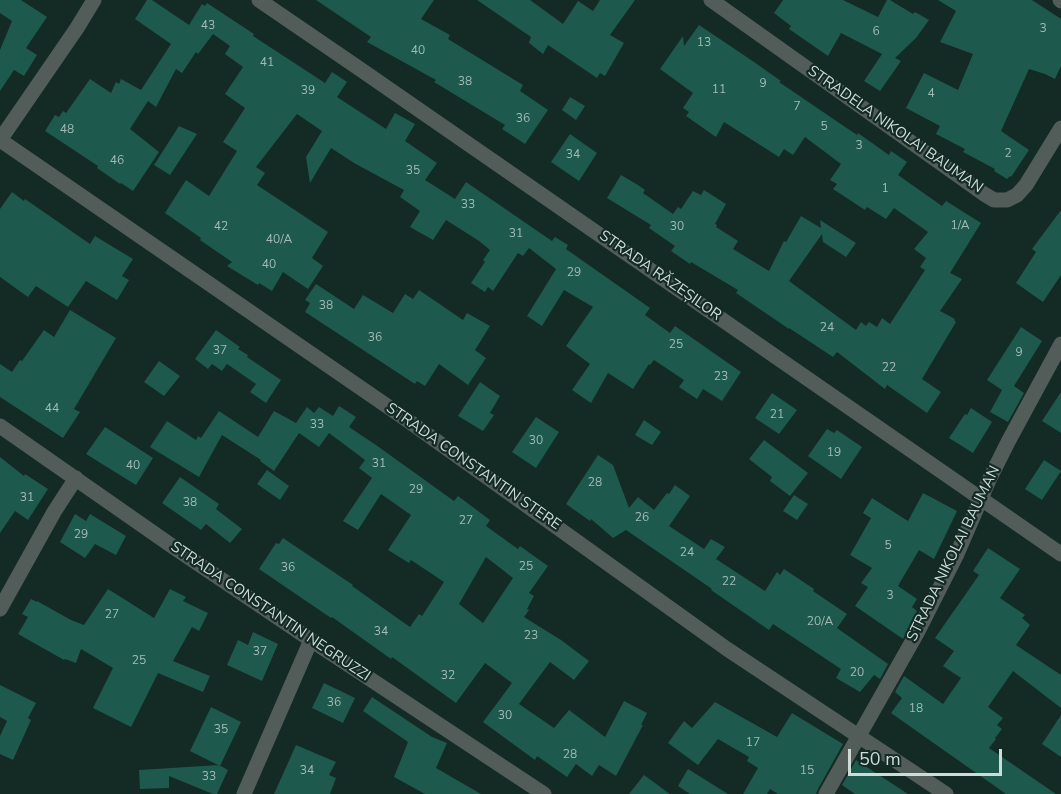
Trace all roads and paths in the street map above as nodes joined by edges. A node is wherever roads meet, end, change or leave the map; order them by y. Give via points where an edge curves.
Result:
1 (94, 0) edge
2 (259, 0) edge
3 (711, 0) edge
4 (1061, 128) edge
5 (0, 140) edge
6 (1061, 344) edge
7 (0, 426) edge
8 (76, 478) junction
9 (981, 500) junction
10 (1061, 554) edge
11 (0, 609) edge
12 (311, 640) junction
13 (859, 736) junction
14 (244, 794) edge
15 (544, 794) edge
16 (826, 794) edge
17 (946, 794) edge

1 - 5 street
2 - 9 street, STRADA RĂZEȘILOR
3 - 4 street, STRADELA NIKOLAI BAUMAN via 994,200 1017,195
5 - 13 street, STRADA CONSTANTIN STERE via 403,417 727,649
6 - 9 street, STRADA NIKOLAI BAUMAN
7 - 8 street, STRADA CONSTANTIN NEGRUZZI
8 - 11 street
8 - 12 street, STRADA CONSTANTIN NEGRUZZI
9 - 10 street, STRADA RĂZEȘILOR
9 - 13 street, STRADA NIKOLAI BAUMAN via 918,633
12 - 14 street
12 - 15 street, STRADA CONSTANTIN NEGRUZZI
13 - 16 street, STRADA NIKOLAI BAUMAN
13 - 17 street, STRADA CONSTANTIN STERE

